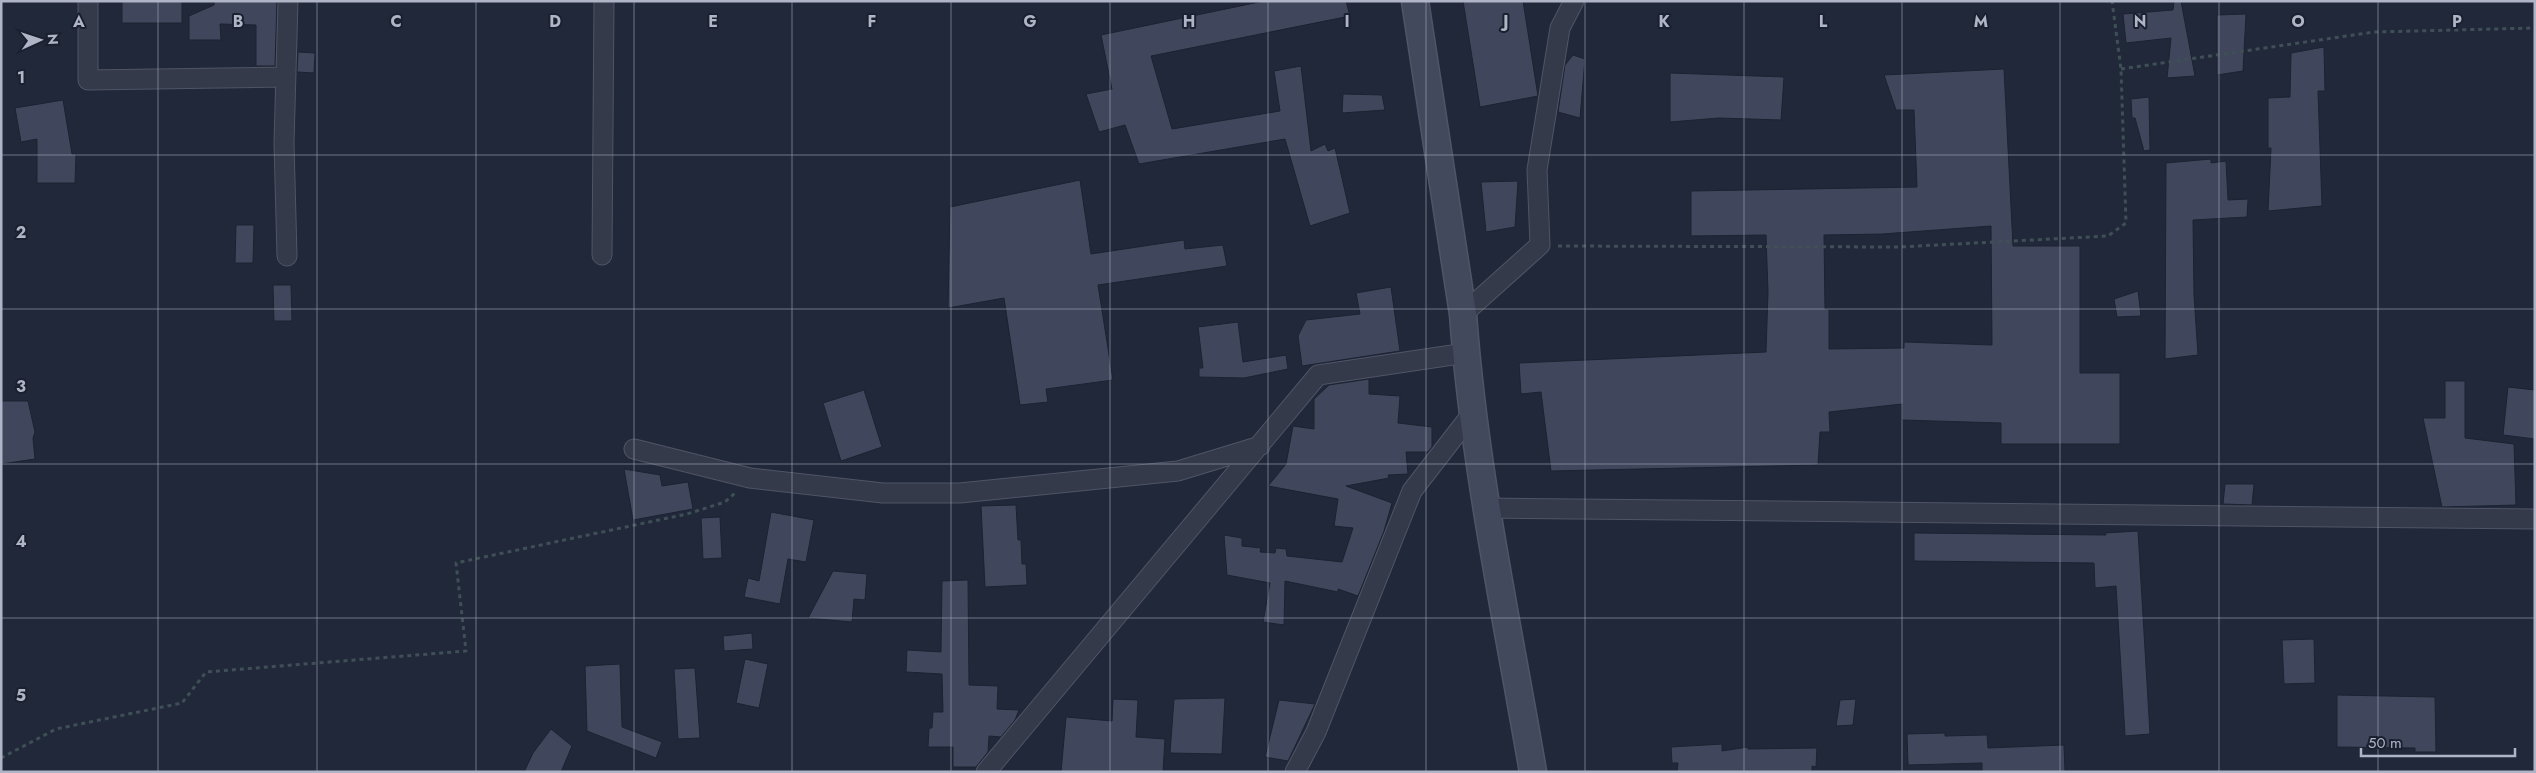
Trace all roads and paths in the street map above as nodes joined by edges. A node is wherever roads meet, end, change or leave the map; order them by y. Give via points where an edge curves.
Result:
1 (88, 1) edge
2 (288, 1) edge
3 (604, 1) edge
4 (1415, 1) edge
5 (1574, 1) edge
6 (2112, 1) edge
7 (2535, 28) edge
8 (2121, 69) junction
9 (286, 77) junction
10 (1540, 245) junction
11 (602, 255) dead end
12 (287, 256) dead end
13 (1463, 314) junction
14 (1466, 353) junction
15 (1474, 412) junction
16 (1260, 446) junction
17 (634, 449) dead end
18 (750, 478) junction
19 (1488, 508) junction
20 (2535, 519) edge
21 (1, 758) edge
22 (986, 772) edge
23 (1295, 772) edge
24 (1533, 772) edge

1 - 9 street via 88,80
2 - 9 street
3 - 11 street
4 - 13 main road
5 - 10 street via 1560,28 1537,170
6 - 8 path
7 - 8 path via 2374,32
8 - 10 path via 2126,222 2108,236 1900,247
9 - 12 street
10 - 13 street
13 - 14 main road
14 - 15 main road
14 - 16 street via 1318,375
15 - 19 main road
15 - 23 street via 1412,492 1316,732
16 - 18 street via 1178,471 960,493 884,493
16 - 22 street
17 - 18 street
18 - 21 path via 725,502 688,514 456,564 466,651 206,672 182,703 56,729
19 - 20 street
19 - 24 main road

